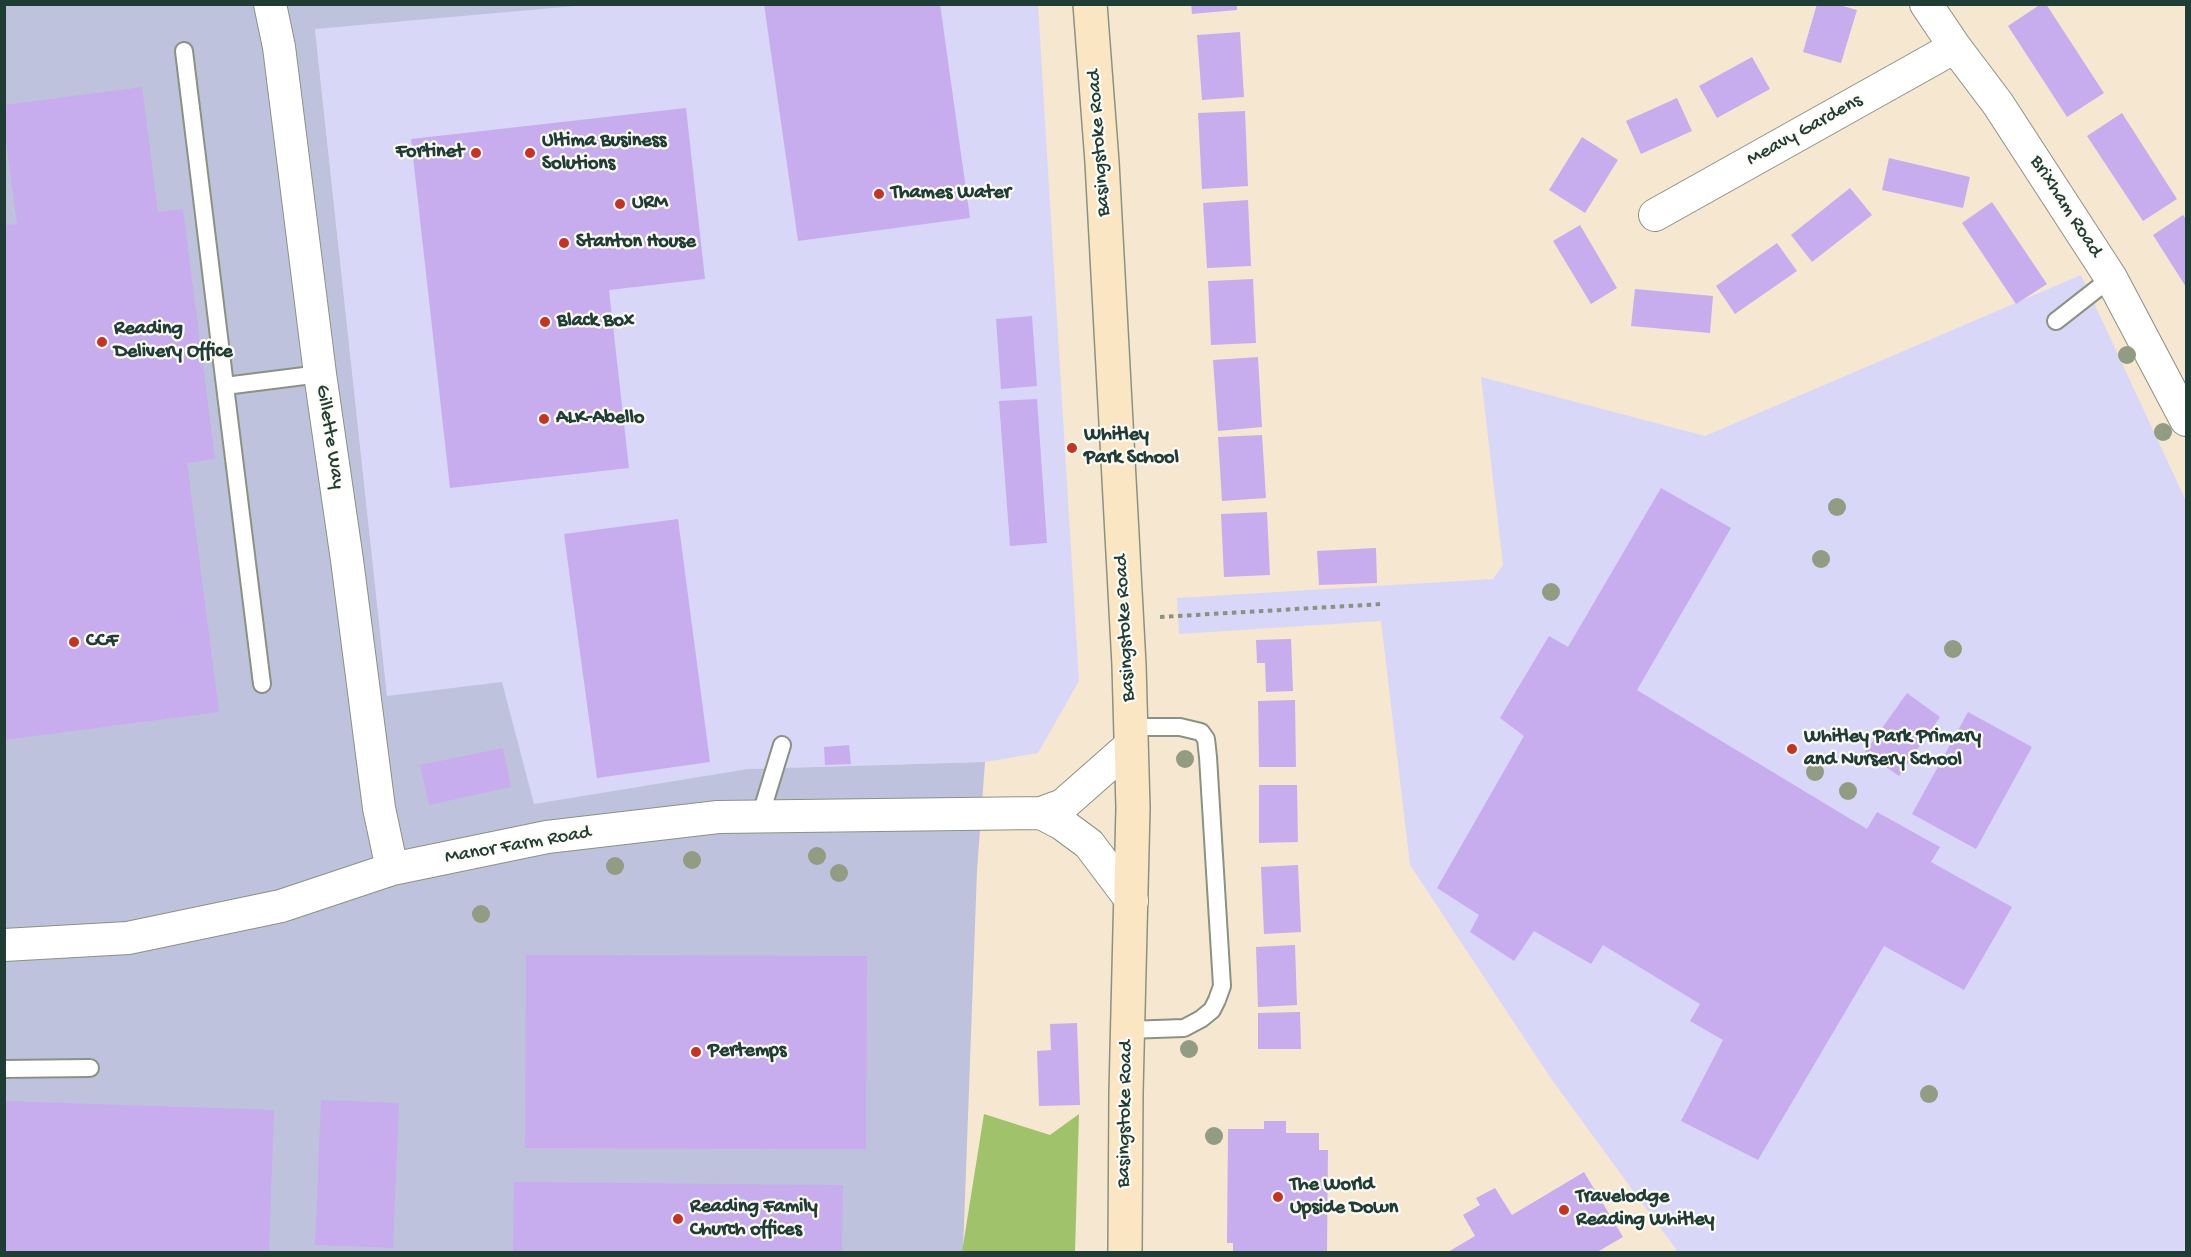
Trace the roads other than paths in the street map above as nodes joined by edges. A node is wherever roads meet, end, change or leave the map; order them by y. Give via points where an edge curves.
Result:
1 (1090, 4) edge
2 (1926, 4) edge
3 (271, 5) edge
4 (1955, 47) junction
5 (184, 51) dead end
6 (1655, 215) dead end
7 (2111, 278) junction
8 (2056, 321) dead end
9 (320, 374) junction
10 (225, 386) junction
11 (2187, 420) edge
12 (262, 684) dead end
13 (1131, 736) junction
14 (782, 745) dead end
15 (1041, 813) junction
16 (760, 817) junction
17 (392, 869) junction
18 (1132, 901) junction
19 (4, 945) edge
20 (1127, 1030) junction
21 (90, 1068) dead end
22 (4, 1069) edge
23 (1125, 1252) edge

1 - 13 main road, Basingstoke Road via 1102,162
2 - 4 street, Brixham Road
3 - 9 street, Gillette Way
4 - 6 street, Meavy Gardens
4 - 7 street, Brixham Road via 1998,104
5 - 10 lane
7 - 8 lane
7 - 11 street, Brixham Road
9 - 10 lane
9 - 17 street, Gillette Way via 379,808
10 - 12 lane
13 - 15 street, Manor Farm Road via 1063,805
13 - 18 main road, Basingstoke Road
13 - 20 lane via 1180,727 1201,732 1206,739 1222,986 1212,1010 1184,1028
14 - 16 lane
15 - 16 street, Manor Farm Road
15 - 18 street via 1089,844
16 - 17 street, Manor Farm Road via 718,817 547,837
17 - 19 street, Manor Farm Road via 281,906 128,938
18 - 20 main road, Basingstoke Road
20 - 23 main road, Basingstoke Road
21 - 22 lane

